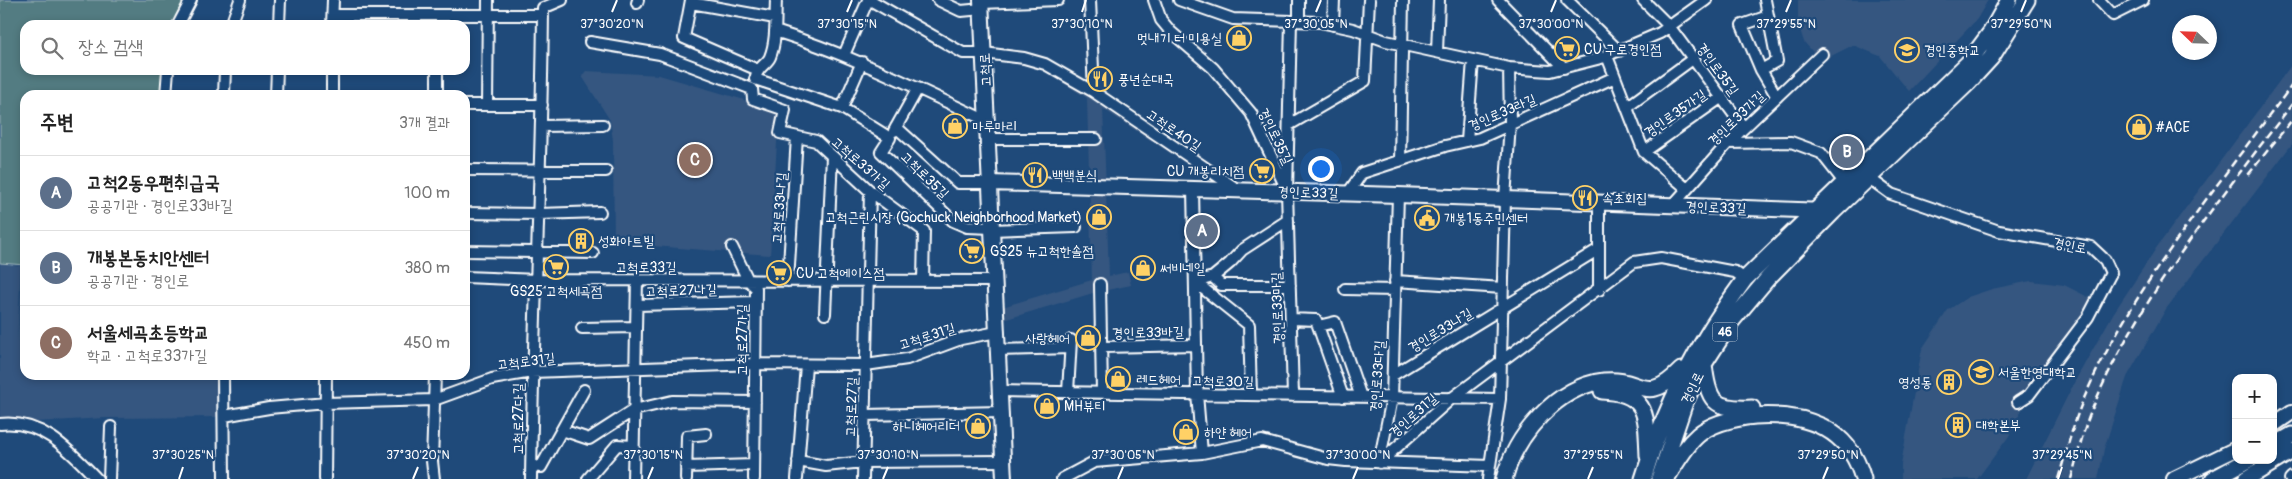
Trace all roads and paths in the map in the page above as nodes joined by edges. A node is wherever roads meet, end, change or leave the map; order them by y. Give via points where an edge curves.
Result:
1 (191, 0) edge
2 (240, 0) edge
3 (280, 0) edge
4 (333, 0) edge
5 (488, 0) edge
6 (562, 0) edge
7 (776, 0) edge
8 (869, 0) edge
9 (938, 0) edge
10 (1058, 0) edge
11 (1090, 0) edge
12 (1154, 0) edge
13 (1179, 0) edge
14 (1299, 0) edge
15 (1334, 0) edge
16 (1370, 0) edge
17 (1403, 0) edge
18 (1439, 0) edge
19 (1498, 0) edge
20 (1567, 0) edge
21 (1643, 0) edge
22 (1706, 0) edge
23 (1765, 0) edge
24 (2009, 0) edge
25 (2027, 0) edge
26 (2099, 0) edge
27 (2143, 0) edge
28 (691, 2) edge
29 (982, 4) edge
30 (1692, 5) edge
31 (543, 12) junction
32 (489, 16) junction
33 (1768, 16) junction
34 (775, 18) junction
35 (181, 20) edge
36 (232, 20) edge
37 (279, 20) edge
38 (332, 20) edge
39 (437, 20) edge
40 (1295, 21) junction
41 (1333, 25) junction
42 (1669, 26) junction
43 (775, 31) junction
44 (1368, 35) junction
45 (590, 42) dead end
46 (1402, 45) junction
47 (1619, 51) junction
48 (1437, 52) junction
49 (984, 53) junction
50 (1822, 54) dead end
51 (844, 55) junction
52 (1606, 56) junction
53 (1694, 58) junction
54 (1473, 60) junction
55 (862, 62) junction
56 (1509, 68) junction
57 (1564, 68) junction
58 (1761, 70) junction
59 (168, 75) edge
60 (225, 75) edge
61 (277, 75) edge
62 (332, 75) edge
63 (437, 75) edge
64 (1615, 77) junction
65 (755, 79) junction
66 (918, 88) junction
67 (166, 90) edge
68 (224, 90) edge
69 (276, 90) edge
70 (332, 90) edge
71 (437, 90) edge
72 (1094, 92) junction
73 (1722, 97) junction
74 (1777, 97) junction
75 (470, 105) edge
76 (487, 105) junction
77 (542, 105) junction
78 (1627, 107) junction
79 (842, 108) junction
80 (987, 121) junction
81 (1510, 124) junction
82 (604, 125) dead end
83 (1289, 125) junction
84 (542, 126) junction
85 (896, 127) junction
86 (1744, 128) junction
87 (797, 137) junction
88 (890, 138) junction
89 (988, 139) junction
90 (1096, 139) dead end
91 (1467, 141) junction
92 (1728, 143) junction
93 (1644, 152) junction
94 (832, 156) junction
95 (1400, 161) junction
96 (470, 170) edge
97 (540, 171) junction
98 (606, 171) dead end
99 (1869, 178) junction
100 (1843, 182) junction
101 (990, 183) junction
102 (1686, 188) junction
103 (1193, 189) junction
104 (1238, 190) junction
105 (870, 191) junction
106 (1288, 191) junction
107 (1348, 193) junction
108 (1398, 194) junction
109 (1505, 199) junction
110 (1600, 202) junction
111 (1673, 205) junction
112 (1813, 211) junction
113 (600, 212) dead end
114 (1833, 212) junction
115 (470, 213) edge
116 (539, 214) junction
117 (1288, 220) junction
118 (1076, 227) dead end
119 (992, 229) junction
120 (732, 247) dead end
121 (1599, 249) junction
122 (470, 251) edge
123 (538, 252) junction
124 (593, 253) dead end
125 (1213, 277) junction
126 (470, 278) edge
127 (1745, 279) junction
128 (537, 280) junction
129 (637, 280) junction
130 (748, 280) junction
131 (788, 281) junction
132 (828, 281) junction
133 (867, 281) junction
134 (923, 281) junction
135 (995, 281) junction
136 (1195, 282) junction
137 (1100, 284) dead end
138 (1290, 285) junction
139 (1395, 285) junction
140 (1503, 288) junction
141 (1345, 289) dead end
142 (1599, 290) junction
143 (756, 302) junction
144 (637, 305) junction
145 (1502, 309) junction
146 (825, 314) dead end
147 (1291, 319) junction
148 (636, 326) junction
149 (1318, 326) junction
150 (582, 328) dead end
151 (997, 332) junction
152 (1196, 345) junction
153 (1102, 347) junction
154 (998, 350) junction
155 (1698, 362) junction
156 (1500, 363) junction
157 (756, 364) junction
158 (806, 365) junction
159 (866, 365) junction
160 (634, 368) junction
161 (532, 372) junction
162 (1393, 375) junction
163 (223, 380) edge
164 (326, 380) edge
165 (435, 380) edge
166 (584, 390) dead end
167 (1000, 391) junction
168 (1068, 392) junction
169 (1102, 392) junction
170 (1196, 394) junction
171 (1251, 395) junction
172 (1293, 396) junction
173 (1343, 397) junction
174 (1361, 397) junction
175 (1392, 398) junction
176 (1452, 398) junction
177 (1500, 398) junction
178 (434, 400) junction
179 (755, 402) junction
180 (2018, 402) dead end
181 (326, 403) junction
182 (634, 410) junction
183 (1001, 412) junction
184 (2292, 412) edge
185 (865, 415) junction
186 (224, 416) junction
187 (2277, 422) edge
188 (0, 424) edge
189 (111, 427) dead end
190 (562, 430) junction
191 (706, 434) dead end
192 (2292, 435) edge
193 (2277, 444) edge
194 (633, 446) junction
195 (2232, 451) edge
196 (2292, 451) edge
197 (1202, 453) junction
198 (1003, 461) junction
199 (798, 462) junction
200 (863, 462) junction
201 (1379, 462) junction
202 (1648, 462) junction
203 (2292, 462) edge
204 (2241, 464) edge
205 (754, 465) junction
206 (532, 466) junction
207 (1490, 466) junction
208 (686, 467) junction
209 (97, 479) edge
210 (109, 479) edge
211 (224, 479) edge
212 (325, 479) edge
213 (434, 479) edge
214 (532, 479) edge
215 (588, 479) edge
216 (633, 479) edge
217 (686, 479) edge
218 (754, 479) edge
219 (797, 479) edge
220 (863, 479) edge
221 (1004, 479) edge
222 (1062, 479) edge
223 (1488, 479) edge
224 (1504, 479) edge
225 (1515, 479) edge
226 (1643, 479) edge
227 (1659, 479) edge
228 (1666, 479) edge
229 (1863, 479) edge
230 (1873, 479) edge
231 (2174, 479) edge
232 (2213, 479) edge
233 (2246, 479) edge
234 (2266, 479) edge

1 - 35 street
2 - 36 street
3 - 37 street
4 - 38 street
5 - 32 street
6 - 31 street
7 - 34 street
8 - 49 street, 고척로40길 via 964,53
8 - 51 street
9 - 29 street via 962,11
10 - 29 street
11 - 72 street
12 - 106 street, 경인로35길 via 1161,20 1171,32 1213,68 1251,113
13 - 40 street via 1233,19
14 - 40 street, 경인로35길
15 - 41 street
16 - 44 street, 경인로35길
17 - 46 street
18 - 48 street
19 - 57 street
20 - 47 street
21 - 42 street, 경인로35길
22 - 30 street
23 - 33 street
24 - 100 main road, 경인로 / 46 via 1968,63
25 - 99 main road, 경인로 / 46 via 1980,71
26 - 27 street via 2113,15
28 - 34 street
28 - 65 street via 684,38
29 - 49 street, 고척로
30 - 42 street
31 - 32 street
31 - 77 street, 고척로27다길
32 - 39 street
32 - 76 street
33 - 58 street via 1778,61
33 - 58 street via 1742,25
34 - 43 street
38 - 39 street
40 - 41 street
40 - 83 street, 경인로35길
41 - 44 street
42 - 47 street
42 - 53 street, 경인로35길
43 - 51 street
43 - 65 street via 770,58
44 - 46 street
44 - 83 street, 경인로35길 via 1365,81
45 - 65 street, 고척로33가길 via 660,54
46 - 48 street
46 - 95 street
47 - 52 street
48 - 54 street
49 - 72 street, 고척로40길 via 1045,64
49 - 80 street, 고척로
50 - 74 street, 경인로33가길
51 - 55 street
52 - 57 street
52 - 64 street, 경인로35가길
53 - 73 street, 경인로35길
53 - 78 street
54 - 56 street
54 - 91 street
55 - 66 street
55 - 79 street
56 - 57 street via 1550,71
56 - 81 street
58 - 74 street
59 - 67 street
60 - 68 street
61 - 69 street
62 - 70 street
63 - 71 street
64 - 78 street, 경인로35가길
64 - 81 street, 경인로33라길
65 - 79 street
65 - 87 street, 고척로33가길 via 753,99 785,110 780,133
66 - 80 street
66 - 85 street
72 - 104 street, 고척로40길
73 - 86 street, 경인로35길
73 - 93 street, 경인로35가길
74 - 86 street, 경인로33가길
75 - 76 street
76 - 77 street
77 - 84 street, 고척로27다길
78 - 93 street, 경인로35가길
79 - 88 street
80 - 89 street, 고척로
81 - 91 street, 경인로33라길
81 - 109 street
82 - 84 street
83 - 106 street, 경인로35길
84 - 97 street, 고척로27다길
85 - 88 street
85 - 101 street via 958,182
86 - 92 street, 경인로33가길
87 - 94 street, 고척로33가길 via 816,141
87 - 131 street, 고척로33나길
88 - 119 street, 고척로35길 via 881,152 953,221 967,227
89 - 90 street
89 - 101 street, 고척로
91 - 95 street, 경인로33라길
92 - 100 street via 1790,142 1820,152
92 - 102 street, 경인로33가길
93 - 102 street, 경인로35가길
94 - 105 street, 고척로33가길
94 - 132 street
95 - 107 street, 경인로33라길 via 1362,173
96 - 97 street
97 - 98 street
97 - 116 street, 고척로27다길
99 - 114 main road, 경인로 / 46
99 - 180 street, 경인로 via 1891,194 1998,231 2091,247 2105,260 2111,273 2088,317 2029,395
100 - 112 main road, 경인로 / 46
101 - 103 street, 경인로33길
101 - 119 street, 고척로
102 - 111 street, 경인로33가길
103 - 104 street, 경인로33길
103 - 136 street, 경인로33바길
104 - 106 street, 경인로33길
105 - 133 street
105 - 134 street, 고척로33가길 via 924,231
106 - 107 street, 경인로33길
106 - 117 street, 경인로33마길
107 - 108 street, 경인로33길
108 - 109 street, 경인로33길
108 - 139 street, 경인로33다길
109 - 110 street, 경인로33길
109 - 140 street
110 - 111 street, 경인로33길
110 - 121 street
111 - 112 street, 경인로33길
112 - 114 street, 경인로33길
112 - 127 main road, 경인로 / 46
113 - 116 street
114 - 155 main road, 경인로 / 46 via 1768,278
115 - 116 street
116 - 123 street, 고척로27다길
117 - 125 street via 1242,250
117 - 138 street, 경인로33마길
118 - 119 street
119 - 135 street, 고척로
120 - 130 street, 고척로27가길
121 - 142 street
121 - 145 street, 경인로33나길
122 - 123 street
123 - 124 street
123 - 128 street, 고척로27다길
125 - 136 street
125 - 138 street via 1221,285
126 - 128 street, 고척로33길
127 - 142 street, 경인로31길 via 1735,272 1661,258 1634,262
127 - 155 main road, 경인로 / 46 via 1718,314
128 - 129 street, 고척로33길
128 - 161 street, 고척로27다길
129 - 130 street, 고척로33길
129 - 144 street, 고척로27나길
130 - 131 street, 고척로33길
130 - 143 street, 고척로27가길 via 756,288
131 - 132 street, 고척로33길
132 - 133 street, 고척로33길
132 - 146 street
133 - 134 street, 고척로33길
133 - 159 street
134 - 135 street, 고척로33길
135 - 151 street, 고척로
136 - 152 street, 경인로33바길
136 - 171 street via 1249,324
137 - 153 street
138 - 147 street, 경인로33마길
139 - 140 street, 경인로33나길
139 - 141 street
139 - 162 street, 경인로33다길
140 - 145 street
142 - 156 street, 경인로31길
143 - 144 street, 고척로27나길
143 - 157 street, 고척로27가길
144 - 148 street, 고척로27나길
145 - 156 street
145 - 162 street, 경인로33나길
147 - 149 street via 1316,320
147 - 172 street, 경인로33마길
148 - 150 street
148 - 160 street, 고척로27나길
149 - 173 street
149 - 174 street via 1335,322
151 - 154 street, 고척로
151 - 159 street, 고척로31길 via 961,339 907,359
152 - 153 street, 경인로33바길
152 - 170 street, 경인로33바길
153 - 169 street
154 - 167 street, 고척로
154 - 168 street via 1071,344
155 - 202 main road, 경인로 / 46 via 1676,388
155 - 224 main road via 1668,384 1651,390 1606,381 1567,394 1529,429
155 - 227 main road, 경인로 / 46
155 - 230 main road via 1710,397 1719,405 1733,409 1778,407 1826,418 1842,430 1857,448
156 - 176 street, 경인로31길
156 - 177 street
157 - 158 street, 고척로31길
157 - 160 street, 고척로31길
157 - 179 street, 고척로27가길
158 - 159 street, 고척로31길
158 - 199 street
159 - 185 street, 고척로27길
160 - 161 street, 고척로31길
160 - 182 street, 고척로27나길
161 - 178 street, 고척로31길 via 492,379
161 - 206 street, 고척로27다길
162 - 175 street, 경인로33다길
163 - 186 street
164 - 181 street
165 - 178 street
166 - 190 street, 고척로27다길
167 - 168 street, 고척로30길
167 - 183 street, 고척로
168 - 169 street, 고척로30길
169 - 170 street, 고척로30길
170 - 171 street, 고척로30길
170 - 197 street, 경인로33바길
171 - 172 street, 고척로30길
172 - 173 street, 고척로30길
173 - 174 street, 고척로30길
174 - 175 street, 고척로30길
175 - 176 street, 고척로30길
175 - 201 street, 경인로33다길
176 - 177 street, 고척로30길
176 - 201 street, 경인로31길
177 - 207 street
178 - 181 street, 고척로31길
178 - 213 street
179 - 182 street via 672,401
179 - 205 street, 고척로27가길
181 - 186 street, 고척로31길
181 - 212 street
182 - 190 street via 588,439
182 - 194 street, 고척로27나길
183 - 185 street
183 - 198 street, 고척로
184 - 187 street
185 - 200 street, 고척로27길
186 - 211 street
188 - 209 street via 34,428 58,440
189 - 210 street
190 - 206 street, 고척로27다길 via 541,467
191 - 208 street via 687,436
192 - 193 main road
194 - 215 street via 617,445
194 - 216 street, 고척로27나길
195 - 231 street
196 - 233 main road
197 - 201 street via 1262,441 1328,459
197 - 222 street via 1094,462
198 - 200 street
198 - 221 street, 고척로
199 - 200 street via 826,466
199 - 219 street
200 - 220 street, 고척로27길
201 - 207 street
202 - 225 main road via 1645,412 1637,401 1626,395 1600,390 1570,402 1553,415 1524,452
202 - 226 main road, 경인로 / 46
203 - 234 main road
204 - 232 main road
205 - 208 street
205 - 218 street, 고척로27가길
206 - 214 street, 고척로27다길
207 - 223 street
208 - 217 street
228 - 229 main road via 1686,448 1711,427 1743,417 1776,415 1800,418 1823,426 1837,436 1860,468

